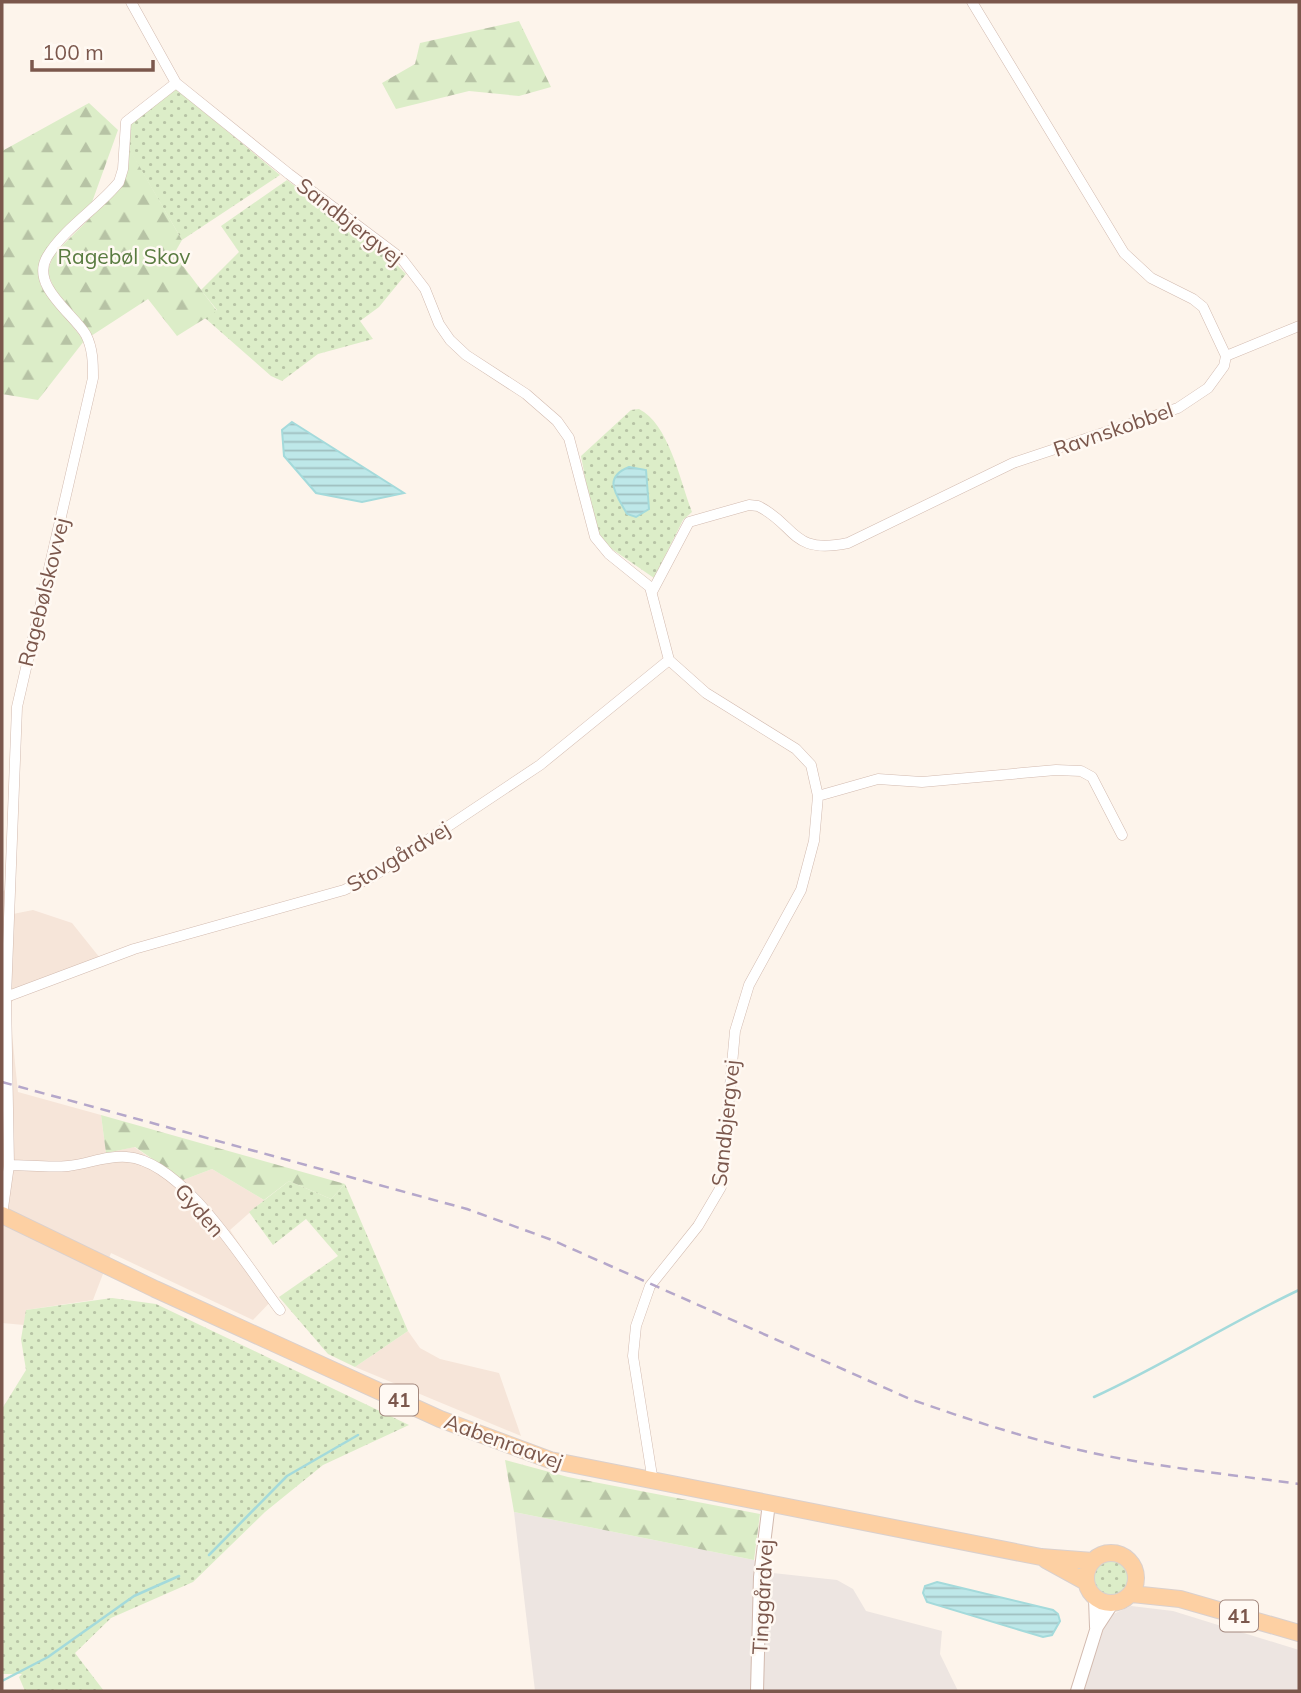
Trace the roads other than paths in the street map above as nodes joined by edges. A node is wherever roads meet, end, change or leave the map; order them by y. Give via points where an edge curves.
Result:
1 (131, 2) edge
2 (972, 2) edge
3 (176, 83) junction
4 (1299, 326) edge
5 (1226, 356) junction
6 (652, 592) junction
7 (669, 660) junction
8 (818, 796) junction
9 (1122, 835) dead end
10 (6, 997) junction
11 (4, 1039) edge
12 (9, 1165) junction
13 (2, 1215) edge
14 (280, 1310) dead end
15 (653, 1482) junction
16 (769, 1503) junction
17 (1041, 1557) junction
18 (1093, 1561) junction
19 (1137, 1577) junction
20 (1086, 1582) junction
21 (1132, 1594) junction
22 (1095, 1598) junction
23 (1180, 1599) junction
24 (1112, 1604) junction
25 (1097, 1628) junction
26 (1299, 1633) edge
27 (757, 1691) edge
28 (1077, 1691) edge

1 - 3 street, Sandbjergvej
2 - 5 street via 1124,253 1150,278 1203,307
3 - 6 street, Sandbjergvej via 402,259 425,289 450,340 558,421 569,438 595,537
3 - 10 street, Ragebølskovvej via 126,122 119,182 54,248 43,266 54,296 85,334 93,378 17,707
4 - 5 street
5 - 6 street, Ravnskobbel via 1208,388 1178,408 1013,463 848,543 820,546 805,542 758,506 699,517 679,536
6 - 7 street
7 - 8 street, Sandbjergvej via 706,693 804,755
7 - 10 street, Stovgårdvej via 540,765 372,877 344,891 134,948
8 - 9 street via 878,779 922,782 1081,771 1092,777
8 - 15 street, Sandbjergvej via 814,841 801,890 749,985 735,1031 721,1187 711,1208 650,1286 636,1326 633,1356
10 - 11 street, Ragebølskovvej
11 - 12 street, Ragebølskovvej
12 - 13 street, Ragebølskovvej
12 - 14 street, Gyden via 68,1166 127,1157 145,1160 183,1185 201,1204
13 - 15 main road, Aabenraavej / 41 via 483,1437 550,1460
15 - 16 main road, Aabenraavej / 41
16 - 17 main road, Aabenraavej / 41
16 - 27 street, Tinggårdvej via 760,1577
17 - 18 main road, Aabenraavej / 41
17 - 20 main road, Aabenraavej / 41
18 - 19 main road, 41 via 1106,1553 1121,1555 1133,1564
18 - 20 main road
19 - 21 main road
19 - 23 main road, 41
20 - 22 main road
21 - 23 main road, 41
21 - 24 main road
22 - 24 main road
22 - 25 street
23 - 26 main road, 41
24 - 25 street
25 - 28 street

